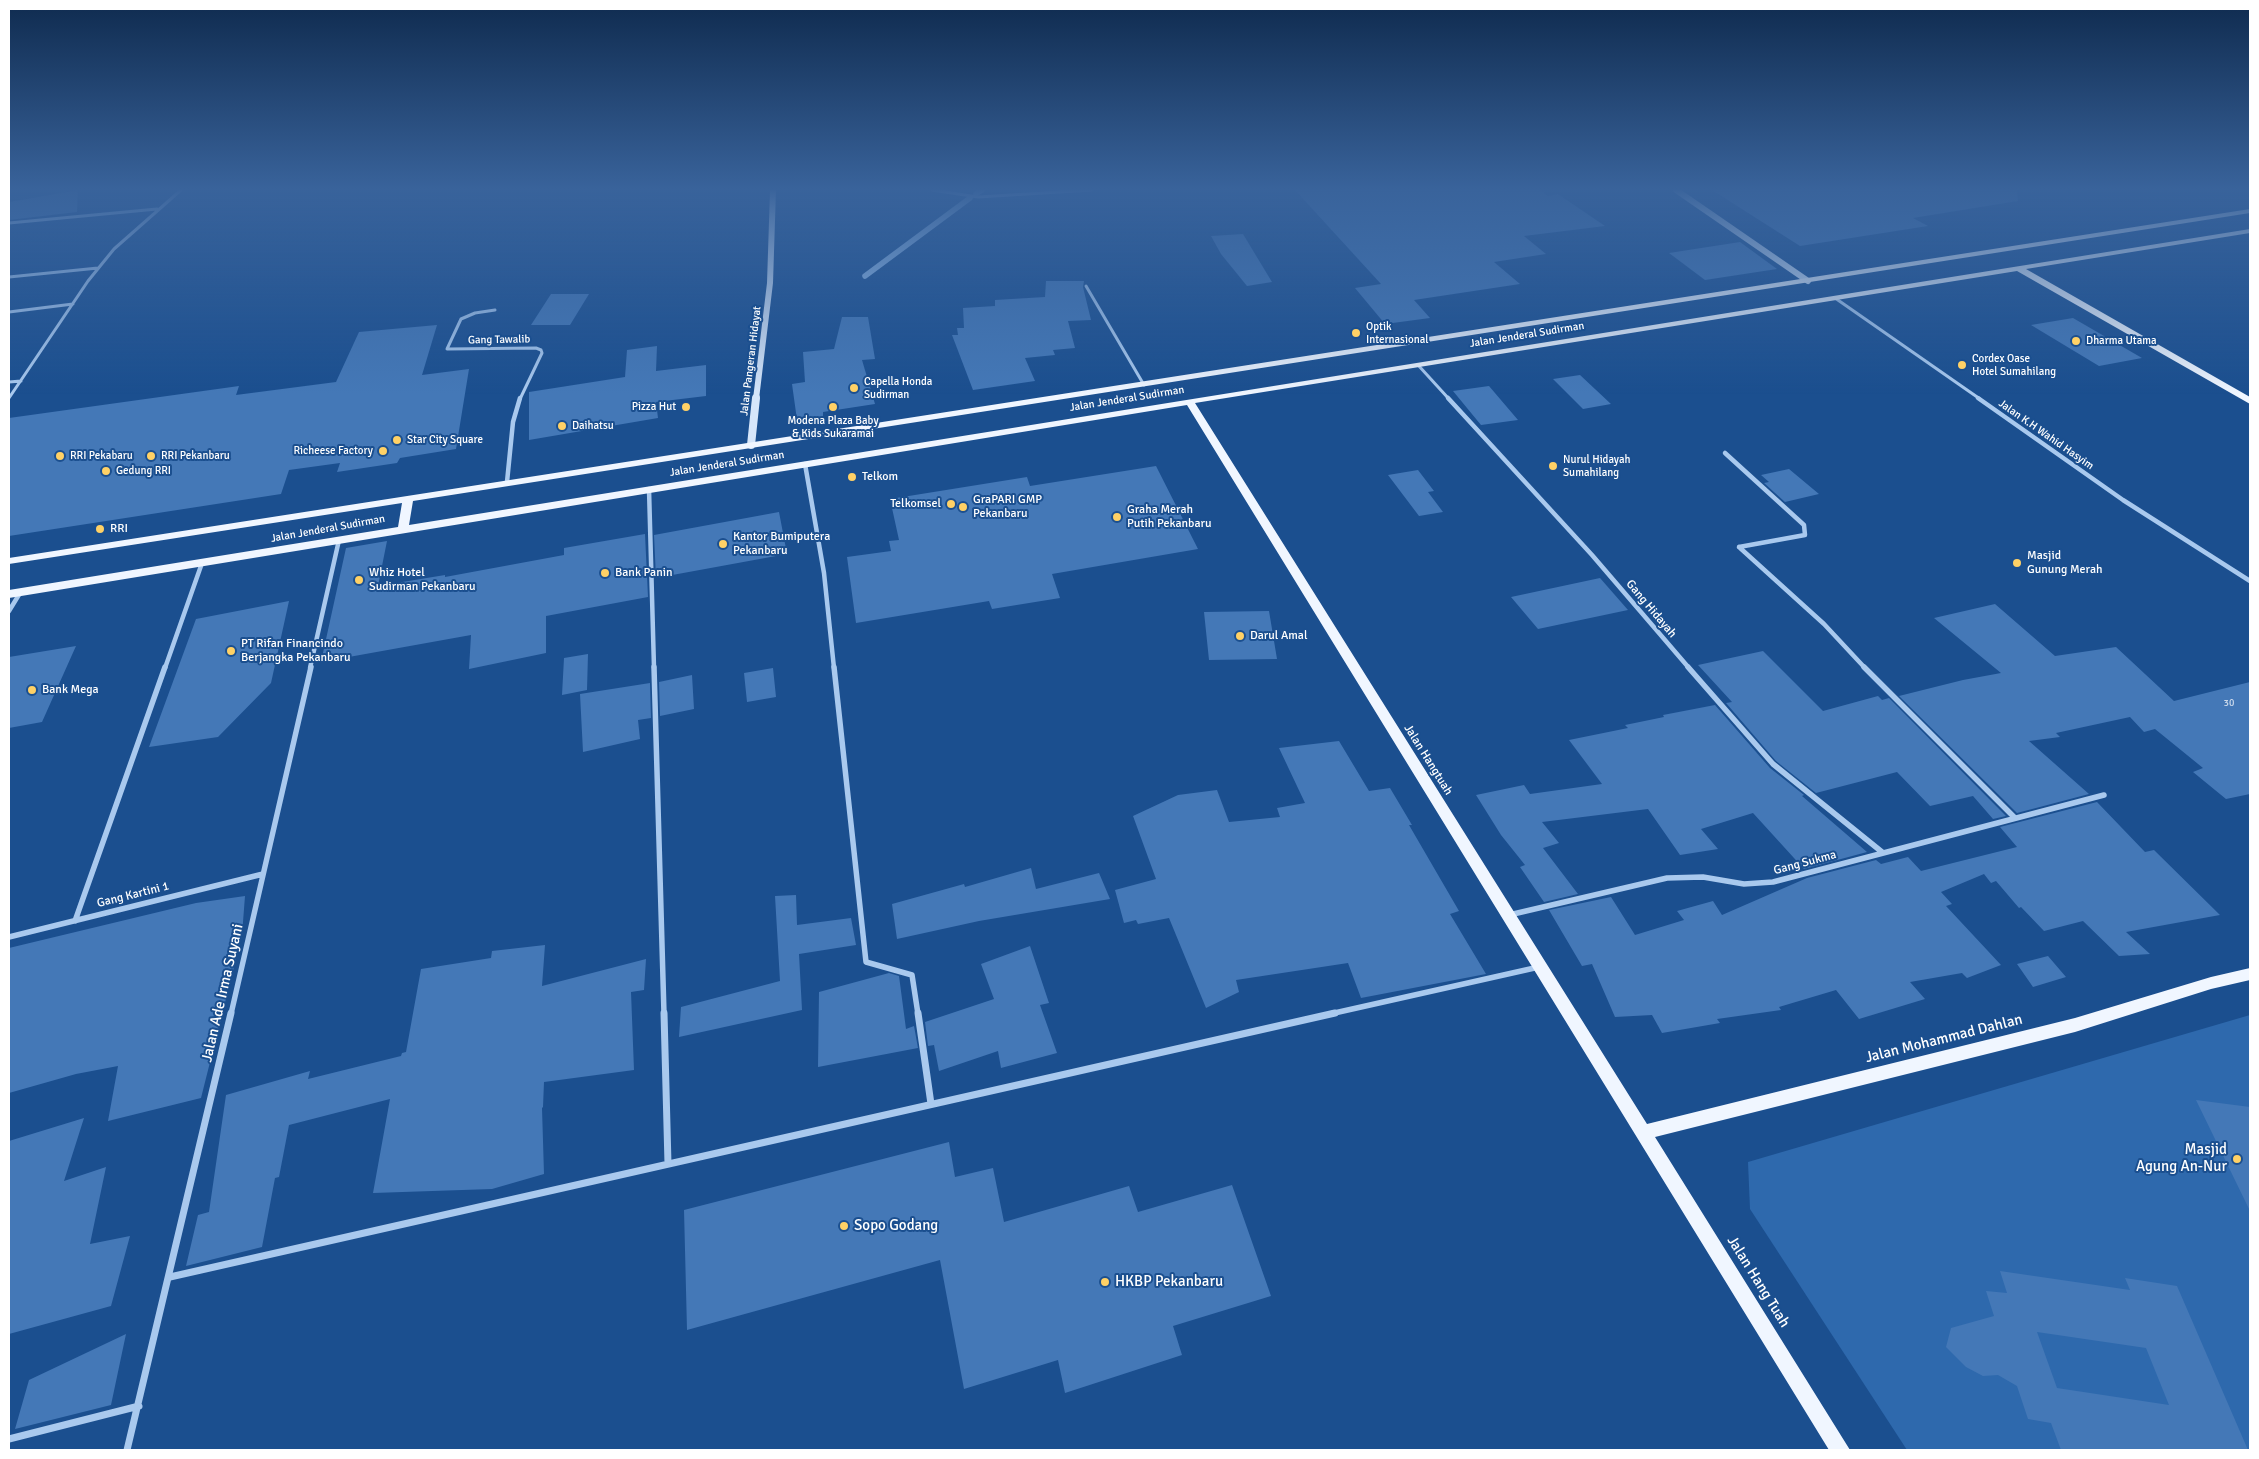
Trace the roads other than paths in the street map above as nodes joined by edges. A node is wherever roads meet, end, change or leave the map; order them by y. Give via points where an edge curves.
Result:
1 (106, 258) edge
2 (771, 258) edge
3 (1775, 258) edge
4 (1955, 258) edge
5 (2080, 258) edge
6 (98, 268) junction
7 (2018, 268) junction
8 (9, 277) edge
9 (1808, 281) junction
10 (1086, 286) dead end
11 (1834, 298) junction
12 (72, 304) junction
13 (495, 310) dead end
14 (9, 312) edge
15 (1418, 365) junction
16 (20, 381) junction
17 (9, 382) edge
18 (1144, 385) junction
19 (9, 398) edge
20 (2250, 401) edge
21 (1190, 402) junction
22 (751, 445) junction
23 (1725, 453) dead end
24 (805, 464) junction
25 (507, 482) junction
26 (649, 489) junction
27 (408, 498) junction
28 (403, 529) junction
29 (339, 540) junction
30 (9, 561) edge
31 (202, 562) junction
32 (2250, 581) edge
33 (14, 593) edge
34 (9, 611) edge
35 (2104, 795) dead end
36 (2015, 818) junction
37 (1882, 852) junction
38 (263, 874) junction
39 (1509, 915) junction
40 (75, 921) junction
41 (9, 937) edge
42 (1542, 967) junction
43 (2250, 974) edge
44 (931, 1104) junction
45 (1644, 1132) junction
46 (668, 1164) junction
47 (170, 1277) junction
48 (139, 1406) junction
49 (9, 1439) edge
50 (128, 1450) edge
51 (1840, 1450) edge

1 - 6 street
2 - 22 main road, Jalan Pangeran Hidayat
3 - 9 main road
4 - 9 main road, Jalan Jenderal Sudirman
5 - 7 main road, Jalan Jenderal Sudirman
6 - 8 street
6 - 12 street
7 - 11 main road, Jalan Jenderal Sudirman
7 - 20 main road
9 - 18 main road, Jalan Jenderal Sudirman
10 - 18 street
11 - 15 main road, Jalan Jenderal Sudirman
11 - 32 street, Jalan K.H Wahid Hasyim via 2123,500
12 - 14 street
12 - 16 street
13 - 25 street, Gang Tawalib via 461,319 447,349 541,350 523,390 514,422
15 - 21 main road, Jalan Jenderal Sudirman
15 - 37 street, Gang Hidayah via 1592,555 1773,764
16 - 17 street
16 - 19 street
18 - 22 main road, Jalan Jenderal Sudirman
21 - 24 main road, Jalan Jenderal Sudirman
21 - 39 main road, Jalan Hangtuah
22 - 25 main road, Jalan Jenderal Sudirman
23 - 36 street via 1804,525 1805,535 1739,547 1824,624
24 - 26 main road, Jalan Jenderal Sudirman
24 - 44 street via 824,573 866,962 912,974
25 - 27 main road, Jalan Jenderal Sudirman
26 - 28 main road, Jalan Jenderal Sudirman
26 - 46 street
27 - 28 main road
27 - 30 main road, Jalan Jenderal Sudirman
28 - 29 main road, Jalan Jenderal Sudirman
29 - 31 main road, Jalan Jenderal Sudirman
29 - 38 street, Jalan Ade Irma Suyani
31 - 33 main road, Jalan Jenderal Sudirman
31 - 40 street
33 - 34 street
35 - 36 street, Gang Sukma
36 - 37 street, Gang Sukma
37 - 39 street, Gang Sukma via 1772,882 1744,884 1704,877 1667,878
38 - 40 street, Gang Kartini 1
38 - 47 street, Jalan Ade Irma Suyani
39 - 42 main road, Jalan Hangtuah
40 - 41 street, Gang Kartini 1
42 - 44 street
42 - 45 main road, Jalan Hangtuah
43 - 45 main road, Jalan Mohammad Dahlan via 2074,1025
44 - 46 street
45 - 51 main road, Jalan Hang Tuah
46 - 47 street
47 - 48 street, Jalan Ade Irma Suyani
48 - 49 street
48 - 50 street, Jalan Ade Irma Suyani

